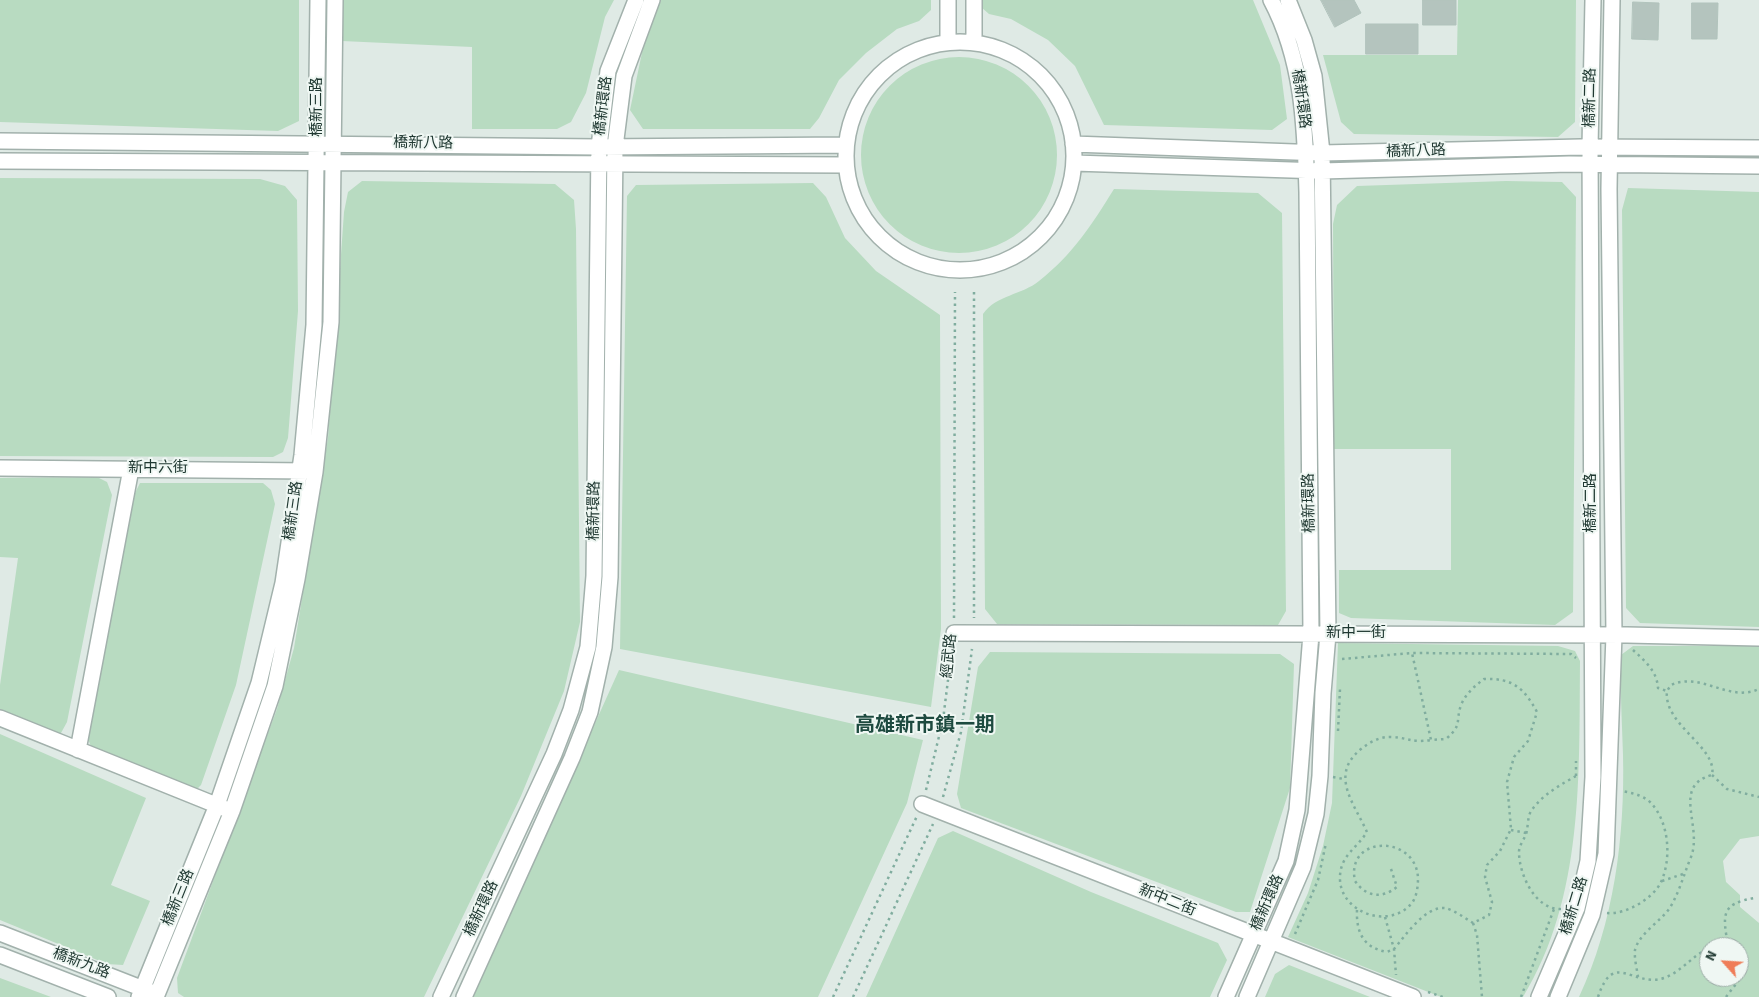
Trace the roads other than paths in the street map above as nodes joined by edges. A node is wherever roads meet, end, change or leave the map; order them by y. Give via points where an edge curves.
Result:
1 (318, 0) edge
2 (335, 0) edge
3 (636, 0) edge
4 (652, 0) edge
5 (948, 0) edge
6 (974, 0) edge
7 (1271, 0) edge
8 (1288, 0) edge
9 (1593, 0) edge
10 (1612, 0) edge
11 (948, 42) junction
12 (974, 42) junction
13 (0, 141) edge
14 (318, 143) junction
15 (335, 143) junction
16 (1073, 144) junction
17 (846, 145) junction
18 (599, 147) junction
19 (616, 147) junction
20 (1590, 147) junction
21 (1610, 147) junction
22 (1759, 148) edge
23 (1306, 153) junction
24 (1322, 153) junction
25 (0, 161) edge
26 (318, 162) junction
27 (335, 162) junction
28 (1074, 163) junction
29 (598, 164) junction
30 (616, 164) junction
31 (846, 165) junction
32 (1590, 165) junction
33 (1609, 165) junction
34 (1759, 166) edge
35 (1307, 170) junction
36 (1322, 170) junction
37 (0, 468) edge
38 (131, 468) junction
39 (300, 470) junction
40 (315, 472) junction
41 (954, 633) road end
42 (1311, 634) junction
43 (1328, 634) junction
44 (1593, 635) junction
45 (1621, 635) junction
46 (1759, 638) edge
47 (0, 718) edge
48 (78, 750) junction
49 (922, 804) road end
50 (217, 805) junction
51 (232, 812) junction
52 (0, 932) edge
53 (1254, 935) junction
54 (1272, 942) junction
55 (0, 955) edge
56 (140, 993) edge
57 (1419, 994) edge
58 (158, 996) edge
59 (108, 997) edge
60 (441, 997) edge
61 (464, 997) edge
62 (1226, 997) edge
63 (1247, 997) edge
64 (1539, 997) edge
65 (1558, 997) edge

1 - 14 street, 橋新三路
2 - 15 street, 橋新三路
3 - 18 street, 橋新環路 via 608,71
4 - 19 street, 橋新環路 via 624,76
5 - 11 street
6 - 12 street
7 - 23 street, 橋新環路 via 1290,44 1300,79
8 - 24 street, 橋新環路 via 1314,76
9 - 20 street, 橋新二路
10 - 21 street, 橋新二路
11 - 12 street
11 - 17 street via 911,52 879,75 856,108
12 - 16 street via 1010,53 1041,75 1063,105
13 - 14 street, 橋新八路
14 - 15 street, 橋新八路
14 - 26 street, 橋新三路
15 - 18 street, 橋新八路
15 - 27 street, 橋新三路
16 - 23 street, 橋新八路
16 - 28 street
17 - 19 street, 橋新八路
17 - 31 street
18 - 19 street, 橋新八路
18 - 29 street, 橋新環路
19 - 30 street, 橋新環路
20 - 21 street, 橋新八路
20 - 24 street, 橋新八路
20 - 32 street, 橋新二路
21 - 22 street, 橋新八路
21 - 33 street, 橋新二路
23 - 24 street, 橋新八路
23 - 35 street, 橋新環路
24 - 36 street, 橋新環路
25 - 26 street, 橋新八路
26 - 27 street, 橋新八路
26 - 39 street, 橋新三路 via 314,325
27 - 29 street, 橋新八路
27 - 40 street, 橋新三路 via 331,322
28 - 31 street via 1069,191 1054,220 1032,244 1005,261 973,270 923,264 893,249 869,226 853,197
28 - 35 street, 橋新八路
29 - 30 street, 橋新八路
29 - 60 street, 橋新環路 via 594,576 588,647 571,710 554,754
30 - 31 street, 橋新八路
30 - 61 street, 橋新環路 via 610,577 604,647 590,712 572,758
32 - 33 street, 橋新八路
32 - 36 street, 橋新八路
32 - 44 street, 橋新二路
33 - 34 street, 橋新八路
33 - 45 street, 橋新二路
35 - 36 street, 橋新八路
35 - 42 street, 橋新環路
36 - 43 street, 橋新環路
37 - 38 street, 新中六街
38 - 39 street, 新中六街
38 - 48 street
39 - 40 street, 新中六街
39 - 50 street, 橋新三路 via 283,583 259,683
40 - 51 street, 橋新三路 via 275,686
41 - 42 street, 新中一街
42 - 43 street, 新中一街
42 - 53 street, 橋新環路 via 1297,810 1286,861
43 - 44 street, 新中一街
43 - 54 street, 橋新環路 via 1316,814 1303,867
44 - 45 street, 新中一街
44 - 64 street, 橋新二路 via 1593,772 1588,861 1577,908
45 - 46 street, 新中一街
45 - 65 street, 橋新二路 via 1606,854 1593,912
47 - 48 street
48 - 50 street
49 - 53 street, 新中二街
50 - 51 street
50 - 56 street, 橋新三路
51 - 58 street, 橋新三路
52 - 56 street, 橋新九路
53 - 54 street, 新中二街
53 - 62 street, 橋新環路
54 - 57 street, 新中二街 via 1396,990
54 - 63 street, 橋新環路
55 - 59 street, 橋新九路
56 - 58 street, 橋新九路

